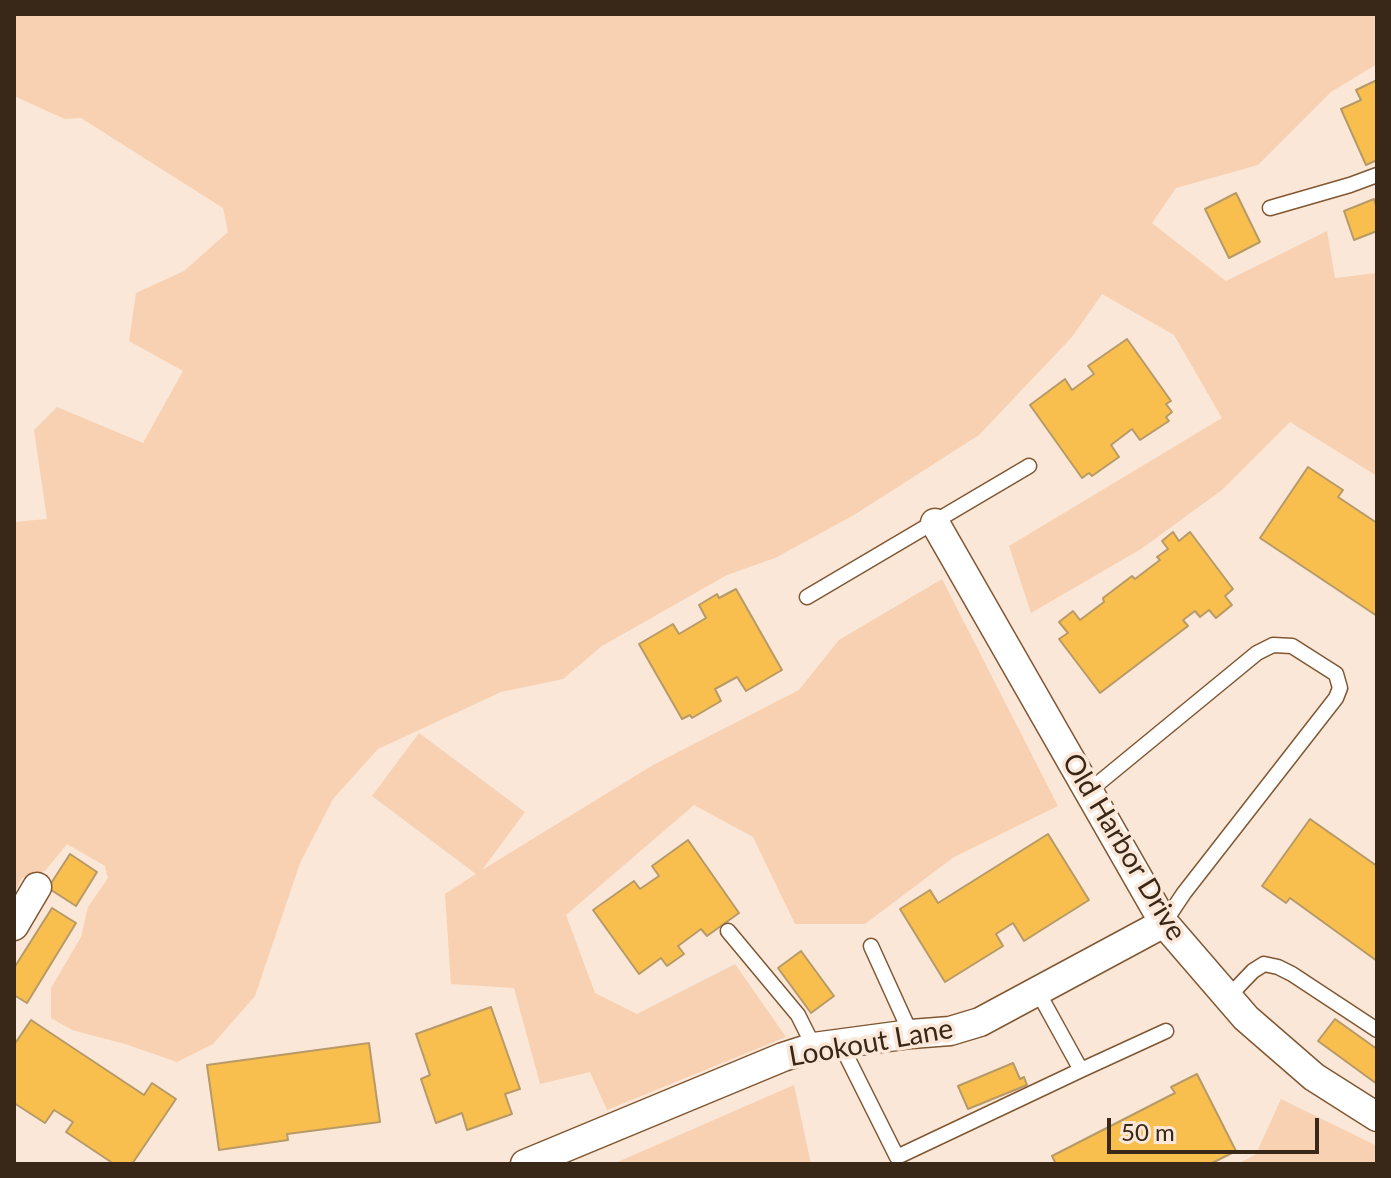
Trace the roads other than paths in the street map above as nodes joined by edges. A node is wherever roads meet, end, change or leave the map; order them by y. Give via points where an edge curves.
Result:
1 (1377, 175) edge
2 (1270, 208) dead end
3 (1029, 466) dead end
4 (935, 523) junction
5 (807, 597) dead end
6 (1089, 791) junction
7 (37, 887) dead end
8 (1164, 923) junction
9 (14, 926) edge
10 (728, 931) dead end
11 (871, 946) dead end
12 (1038, 992) junction
13 (1228, 997) junction
14 (1377, 1030) edge
15 (1166, 1031) dead end
16 (911, 1034) junction
17 (827, 1045) junction
18 (1081, 1070) junction
19 (1377, 1117) edge
20 (890, 1161) edge
21 (525, 1164) edge

1 - 2 lane
3 - 4 lane
4 - 5 lane
4 - 6 street, Old Harbor Drive
6 - 8 street, Old Harbor Drive
6 - 8 lane via 1273,645 1292,646 1336,674 1336,698
7 - 9 street
8 - 12 street, Lookout Lane
8 - 13 street, Old Harbor Drive
10 - 17 lane
11 - 16 lane
12 - 16 street, Lookout Lane via 980,1022
12 - 18 lane
13 - 14 lane via 1264,964 1278,967
13 - 19 street, Old Harbor Drive via 1314,1077
15 - 18 lane
16 - 17 street, Lookout Lane
17 - 20 lane
17 - 21 street, Lookout Lane via 783,1057
18 - 20 lane

